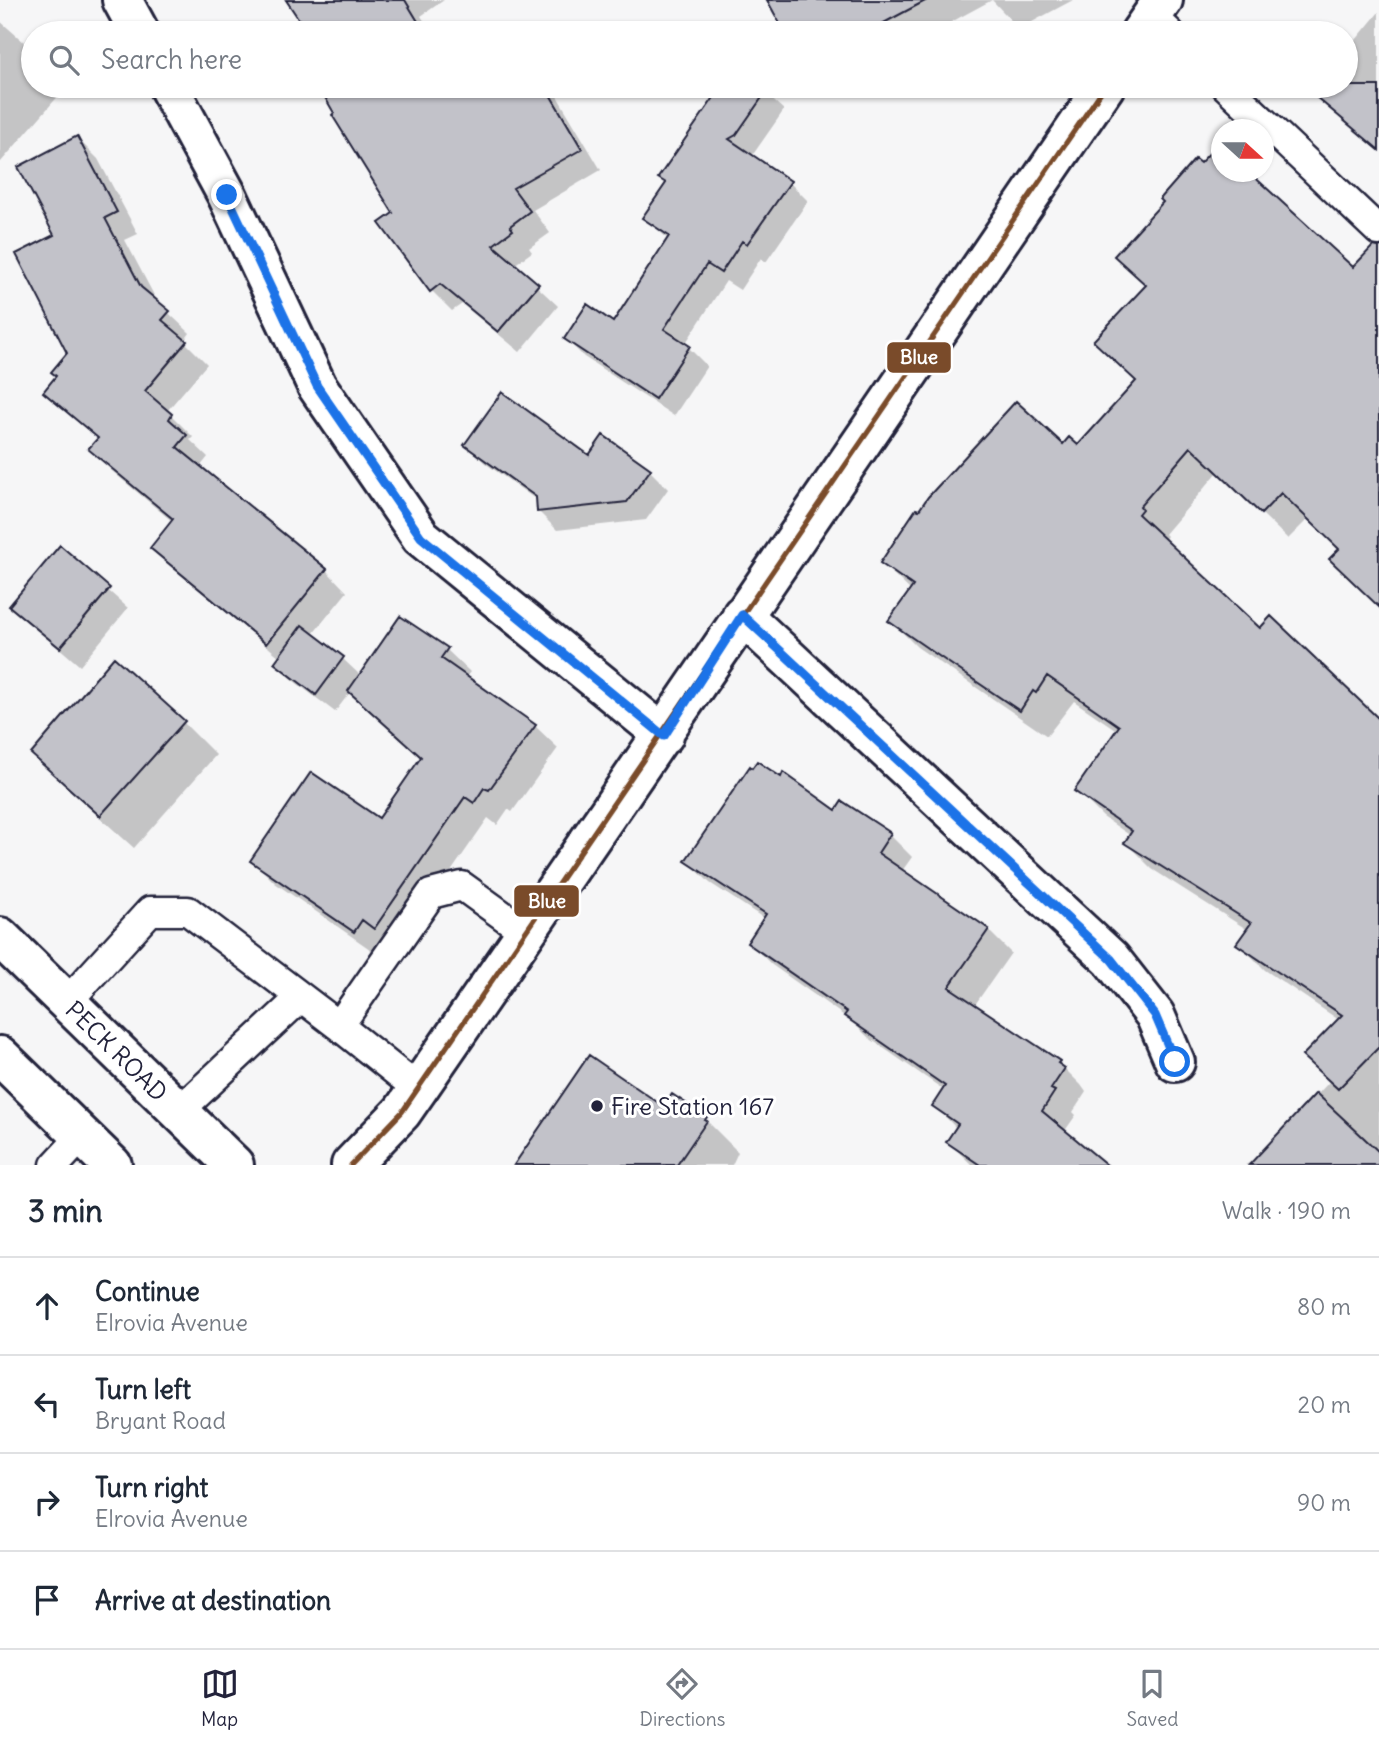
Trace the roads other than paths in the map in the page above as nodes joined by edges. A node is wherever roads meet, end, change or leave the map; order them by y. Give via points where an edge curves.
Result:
1 (122, 0) edge
2 (133, 21) edge
3 (174, 98) edge
4 (1097, 98) edge
5 (1239, 98) edge
6 (1379, 231) edge
7 (742, 615) junction
8 (664, 736) junction
9 (527, 933) junction
10 (0, 937) edge
11 (300, 998) junction
12 (67, 1002) junction
13 (339, 1026) junction
14 (0, 1056) edge
15 (1175, 1062) dead end
16 (418, 1089) junction
17 (179, 1111) junction
18 (82, 1136) junction
19 (55, 1165) edge
20 (112, 1165) edge
21 (234, 1165) edge
22 (351, 1165) edge

1 - 2 street
3 - 8 street via 227,195 317,386 421,537
4 - 7 street
5 - 6 lane
7 - 8 street
7 - 15 street via 1111,959 1155,1015
8 - 9 street
9 - 13 lane via 462,887 431,894
9 - 16 street
10 - 12 street, PECK ROAD
11 - 12 lane via 188,911 150,911
11 - 13 lane
11 - 17 lane
12 - 17 street, PECK ROAD
13 - 16 lane
14 - 18 street
16 - 22 street
17 - 21 street, PECK ROAD
18 - 19 lane
18 - 20 street

